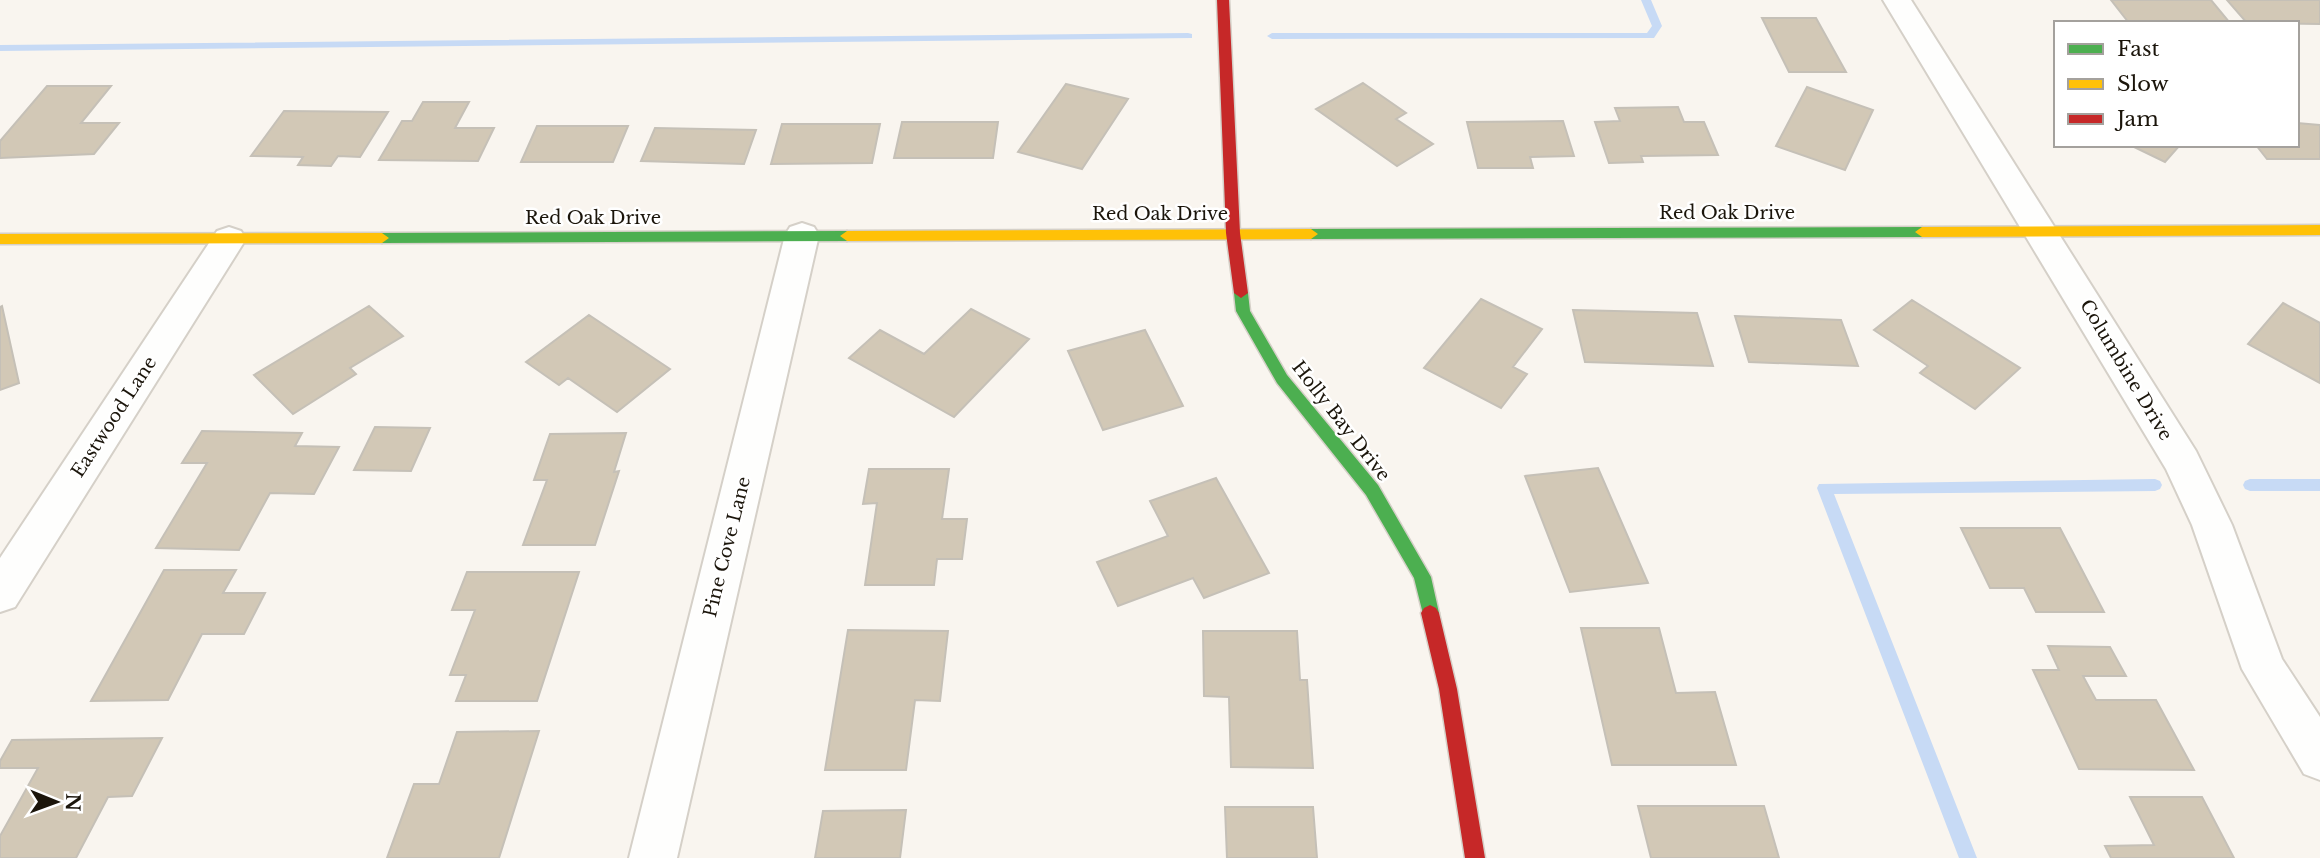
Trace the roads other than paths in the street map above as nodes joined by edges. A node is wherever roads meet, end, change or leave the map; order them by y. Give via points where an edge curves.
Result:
1 (1223, 0) edge
2 (1897, 0) edge
3 (2320, 230) edge
4 (2041, 232) junction
5 (1233, 233) junction
6 (802, 235) junction
7 (0, 239) edge
8 (229, 239) junction
9 (0, 594) edge
10 (2320, 758) edge
11 (653, 858) edge
12 (1475, 858) edge

1 - 5 street, Holly Bay Drive
2 - 4 street, Columbine Drive
3 - 4 street, Red Oak Drive
4 - 5 street, Red Oak Drive
4 - 10 street, Columbine Drive via 2182,462 2212,525 2264,668
5 - 6 street, Red Oak Drive
5 - 12 street, Holly Bay Drive via 1243,311 1282,379 1372,490 1422,578 1448,689
6 - 8 street, Red Oak Drive
6 - 11 street, Pine Cove Lane
7 - 8 street, Red Oak Drive
8 - 9 street, Eastwood Lane

